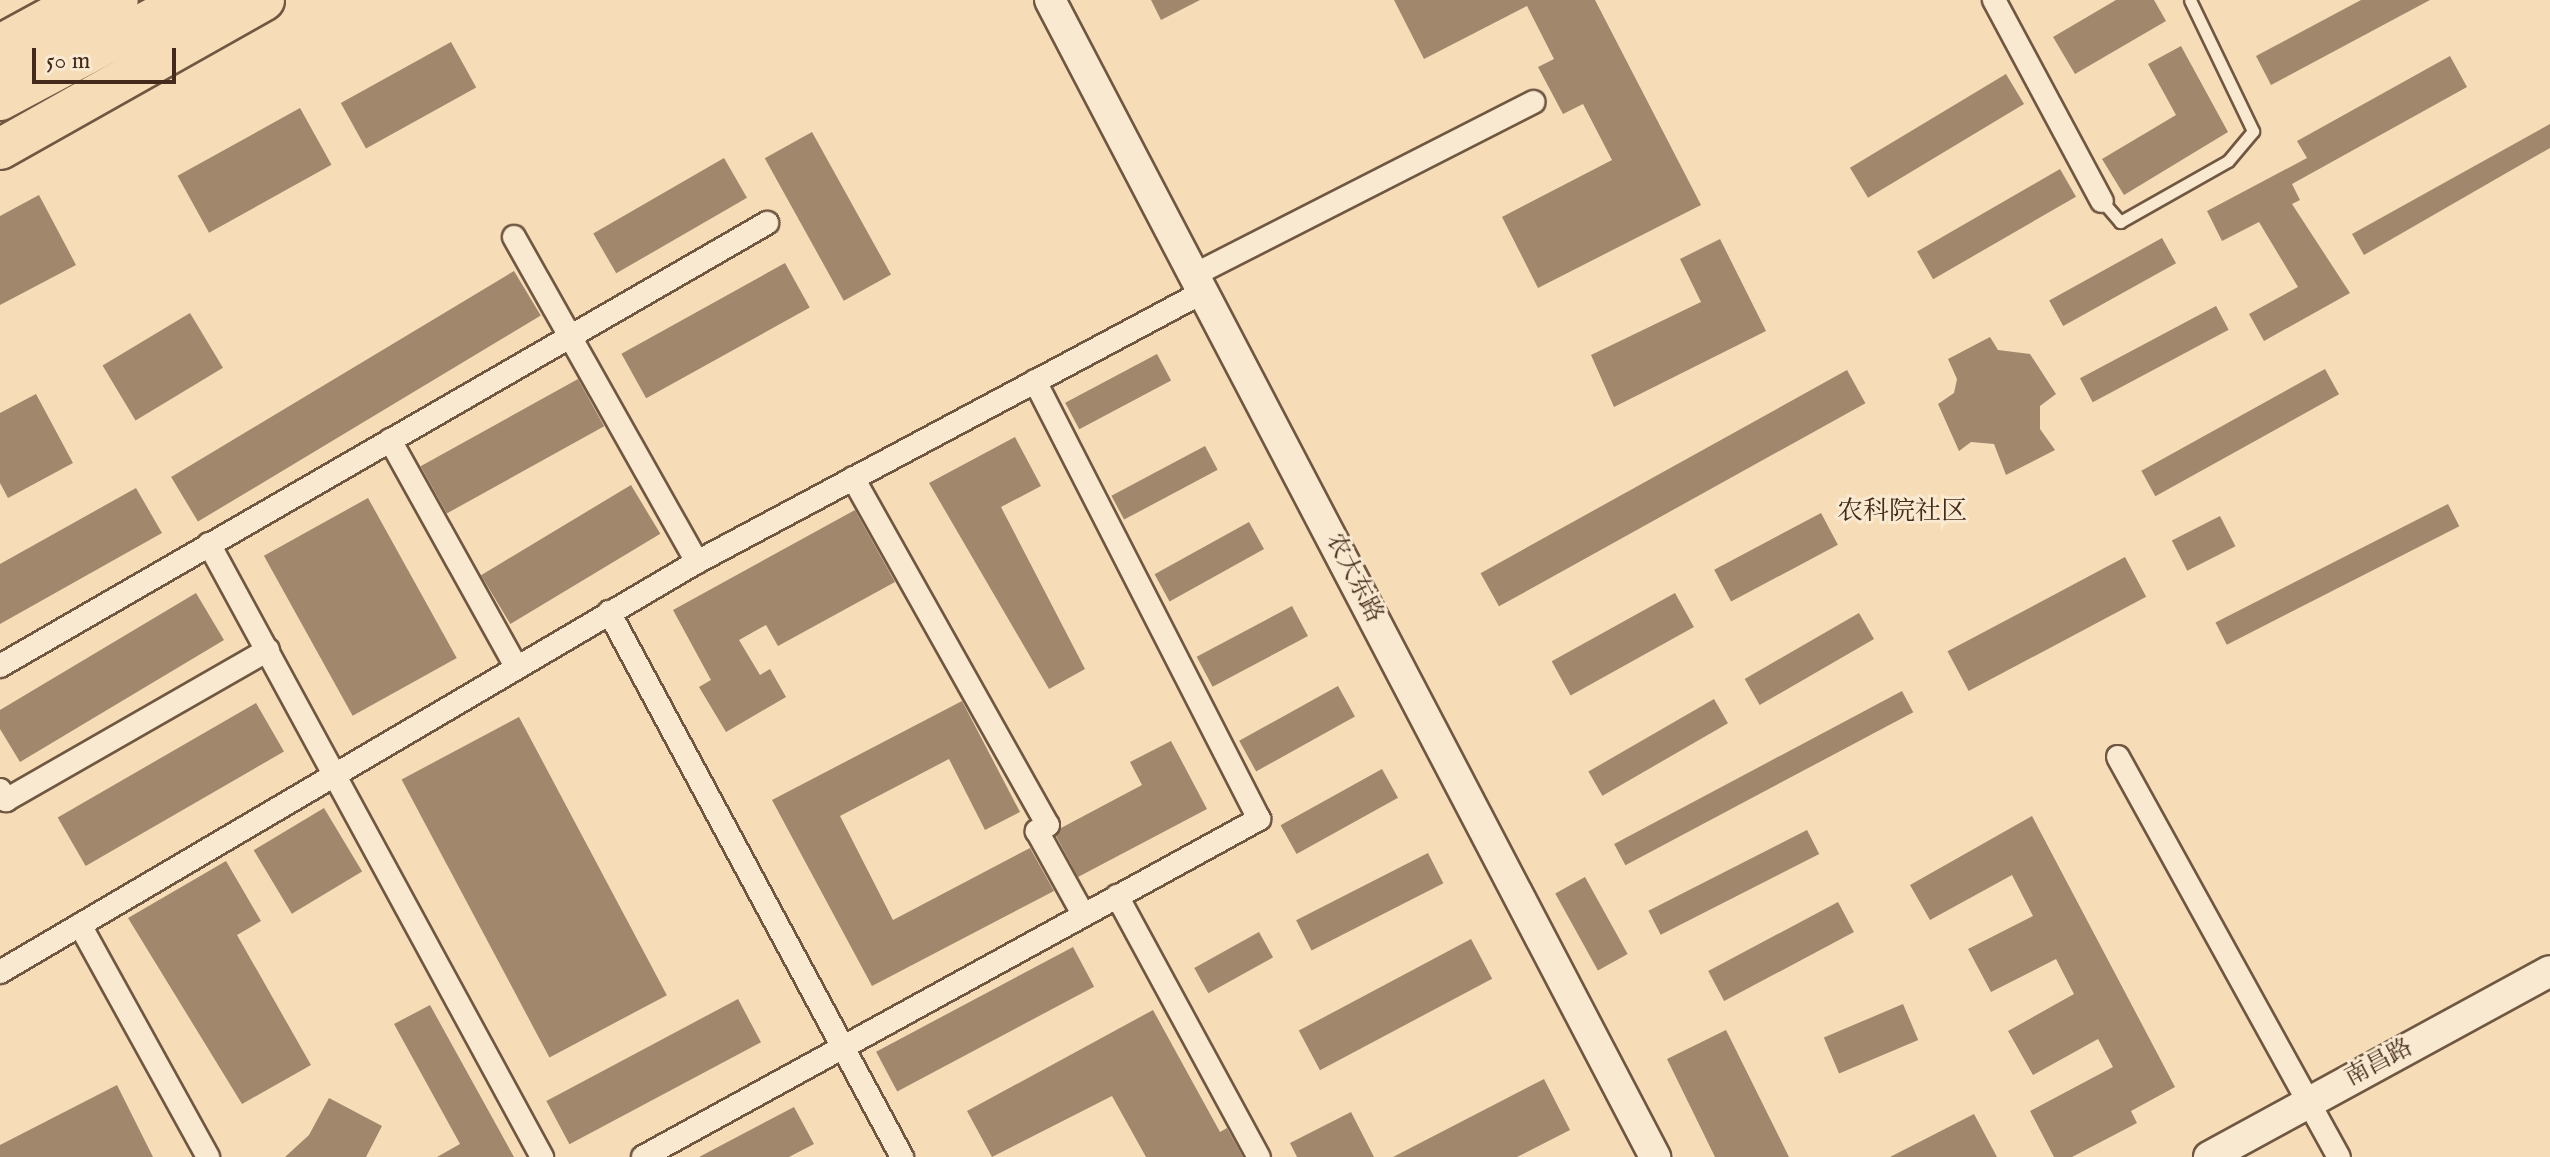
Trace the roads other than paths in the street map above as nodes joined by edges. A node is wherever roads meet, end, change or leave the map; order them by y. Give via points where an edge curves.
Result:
1 (83, 0) edge
2 (121, 0) edge
3 (128, 0) edge
4 (188, 0) edge
5 (218, 0) edge
6 (264, 0) edge
7 (1050, 0) edge
8 (1994, 0) edge
9 (2190, 0) edge
10 (0, 45) edge
11 (0, 69) edge
12 (0, 100) edge
13 (1534, 102) dead end
14 (0, 117) edge
15 (0, 149) edge
16 (2102, 201) joint
17 (767, 223) dead end
18 (514, 237) dead end
19 (1199, 284) junction
20 (572, 336) junction
21 (1035, 381) junction
22 (390, 440) junction
23 (853, 478) junction
24 (209, 544) junction
25 (697, 562) junction
26 (609, 612) junction
27 (268, 650) junction
28 (515, 665) junction
29 (0, 666) edge
30 (2118, 757) dead end
31 (335, 773) junction
32 (0, 790) edge
33 (1117, 896) junction
34 (1083, 914) junction
35 (80, 925) junction
36 (2550, 971) edge
37 (0, 972) edge
38 (843, 1048) junction
39 (2307, 1102) junction
40 (208, 1157) edge
41 (542, 1157) edge
42 (643, 1157) edge
43 (902, 1157) edge
44 (1259, 1157) edge
45 (1655, 1157) edge
46 (2209, 1157) edge
47 (2339, 1157) edge

1 - 10 highway
2 - 11 main road
3 - 11 highway
4 - 12 highway
5 - 14 main road
6 - 15 highway
7 - 19 main road, 农大东路
8 - 16 street
9 - 16 lane via 2253,131 2228,161 2120,222
13 - 19 street
17 - 20 street
18 - 20 street
19 - 21 street
19 - 45 main road, 农大东路
20 - 22 street
20 - 25 street
21 - 23 street
21 - 33 street via 1259,819
22 - 24 street
22 - 28 street
23 - 25 street
23 - 34 street via 1048,825 1037,831
24 - 27 street
24 - 29 street
25 - 26 street
26 - 28 street
26 - 38 street
27 - 31 street
27 - 32 street via 6,800
28 - 31 street
30 - 39 street
31 - 35 street
31 - 41 street
33 - 34 street
33 - 44 street
34 - 38 street
35 - 37 street
35 - 40 street
36 - 39 main road, 南昌路
38 - 42 street
38 - 43 street
39 - 46 main road, 南昌路
39 - 47 street

